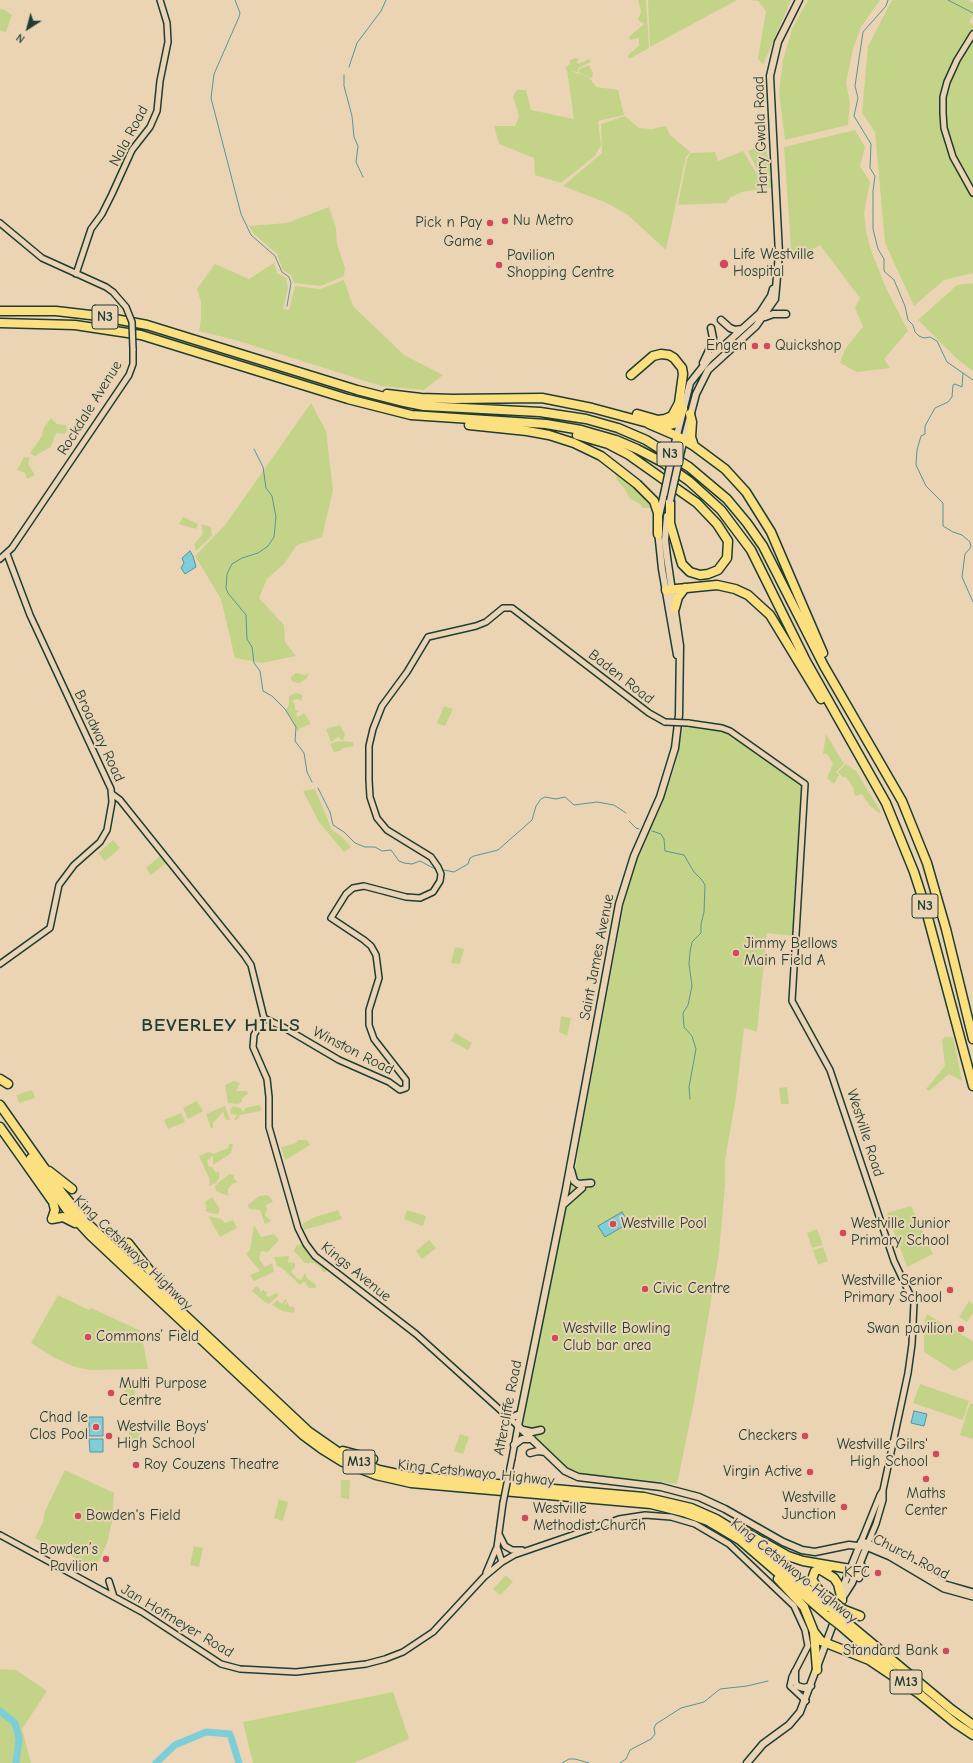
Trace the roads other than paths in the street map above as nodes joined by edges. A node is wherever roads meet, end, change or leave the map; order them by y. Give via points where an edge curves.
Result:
1 (160, 0) edge
2 (798, 0) edge
3 (973, 34) edge
4 (973, 193) edge
5 (0, 223) edge
6 (76, 274) junction
7 (778, 275) junction
8 (0, 311) edge
9 (786, 314) dead end
10 (764, 317) junction
11 (721, 320) dead end
12 (0, 323) edge
13 (711, 328) dead end
14 (743, 329) junction
15 (701, 367) junction
16 (631, 375) dead end
17 (357, 390) junction
18 (542, 398) junction
19 (683, 409) junction
20 (690, 414) junction
21 (411, 415) junction
22 (499, 422) junction
23 (648, 424) junction
24 (680, 437) junction
25 (694, 446) junction
26 (667, 497) junction
27 (658, 534) junction
28 (7, 554) junction
29 (0, 560) edge
30 (685, 588) junction
31 (669, 590) junction
32 (675, 608) junction
33 (679, 665) junction
34 (853, 715) junction
35 (849, 737) junction
36 (805, 784) joint
37 (112, 794) junction
38 (331, 918) joint
39 (0, 964) edge
40 (264, 1018) junction
41 (973, 1039) edge
42 (2, 1076) edge
43 (8, 1084) dead end
44 (973, 1086) edge
45 (0, 1105) edge
46 (0, 1114) edge
47 (0, 1127) edge
48 (43, 1166) junction
49 (570, 1169) junction
50 (591, 1183) dead end
51 (582, 1188) dead end
52 (72, 1189) dead end
53 (563, 1204) junction
54 (128, 1243) dead end
55 (551, 1259) joint
56 (181, 1316) junction
57 (504, 1414) junction
58 (520, 1414) junction
59 (518, 1426) junction
60 (523, 1430) junction
61 (541, 1430) dead end
62 (532, 1439) junction
63 (514, 1445) junction
64 (331, 1448) junction
65 (545, 1452) junction
66 (530, 1453) dead end
67 (373, 1459) dead end
68 (883, 1490) junction
69 (880, 1514) junction
70 (693, 1515) junction
71 (716, 1519) junction
72 (869, 1523) junction
73 (498, 1531) junction
74 (872, 1534) junction
75 (0, 1535) edge
76 (497, 1544) junction
77 (862, 1545) junction
78 (882, 1549) junction
79 (525, 1550) junction
80 (502, 1562) junction
81 (818, 1570) junction
82 (854, 1574) junction
83 (484, 1577) junction
84 (109, 1581) dead end
85 (973, 1592) edge
86 (114, 1597) junction
87 (973, 1597) edge
88 (836, 1605) junction
89 (842, 1609) junction
90 (860, 1616) dead end
91 (843, 1623) junction
92 (814, 1632) junction
93 (826, 1644) junction
94 (817, 1670) junction
95 (795, 1672) junction
96 (921, 1684) junction
97 (811, 1686) junction
98 (921, 1695) junction
99 (806, 1701) junction
100 (973, 1725) edge
101 (973, 1735) edge
102 (747, 1763) edge

1 - 6 street, Nala Road via 167,23 168,42 157,111 150,127 132,150 112,194 91,229
2 - 7 main road, Harry Gwala Road via 778,42 770,76
3 - 4 street via 947,82 942,113 953,157
5 - 6 street, Rockdale Avenue via 42,258
6 - 28 street, Rockdale Avenue, bridge via 110,289 126,306 132,322 133,364 129,374
7 - 10 main road, Saint James Avenue via 775,299
7 - 14 main road, Saint James Avenue via 768,302
8 - 17 highway, N3 via 99,316 146,325
9 - 10 main road
10 - 20 main road, Saint James Avenue via 708,370 697,391
11 - 14 main road via 732,329
12 - 21 highway, N3 via 54,323 96,327 141,336 382,409
13 - 15 main road via 712,344
14 - 15 main road, Saint James Avenue
15 - 19 main road, Saint James Avenue via 689,387
16 - 18 highway via 657,354 669,355 678,362 682,368 683,381 677,409 673,415 658,420 570,399
17 - 18 highway via 427,398
17 - 34 highway, N3 via 424,406 540,412 586,419 630,433 664,450 717,490 755,534
18 - 23 highway via 592,408
19 - 23 highway via 677,421 671,426
19 - 24 main road, Saint James Avenue
20 - 24 main road, Saint James Avenue
20 - 25 highway
21 - 22 highway, N3
21 - 27 highway via 441,424 533,432 584,447 617,467 654,501 658,513
22 - 26 highway via 592,438 617,449 650,469 697,503 723,532 729,550 727,558 718,570 700,575 690,572 682,564 670,524
22 - 35 highway, N3 via 561,426 616,440 662,462 701,491 728,517 751,550 806,661
23 - 24 highway
24 - 25 highway
24 - 26 main road, Saint James Avenue, bridge via 681,451
24 - 26 main road, Saint James Avenue, bridge via 674,447
25 - 34 highway via 736,480 762,515
26 - 27 main road, Saint James Avenue via 660,513
26 - 31 main road, Saint James Avenue via 665,540
27 - 31 main road, Saint James Avenue
28 - 29 street, Rockdale Avenue
28 - 37 street, Broadway Road via 30,615
30 - 31 highway
30 - 32 highway via 678,597
30 - 35 highway via 717,585 735,589 763,607 824,704
31 - 32 main road, Saint James Avenue
31 - 33 main road, Saint James Avenue
32 - 33 main road, Saint James Avenue via 680,634
33 - 49 main road, Saint James Avenue via 679,715 675,748 660,797 634,856 619,904
34 - 41 highway, N3 via 902,802 927,863
35 - 44 highway, N3 via 886,803 914,872
36 - 38 street, Baden Road, bridge via 727,730 665,722 648,713 512,608 503,608 486,622 476,626 428,638 382,706 371,737 370,797 377,818 387,830 431,857 441,874 440,880 433,892 420,898 364,886 353,888 346,894
36 - 68 street, Westville Road via 792,1001 830,1070 894,1261 912,1294 914,1303 911,1355
37 - 39 street, Broadway Road via 110,819 100,842 74,865 59,885 52,925
37 - 40 street via 129,811 246,956 251,965
38 - 40 street, Winston Road via 364,940 376,956 379,978 369,1010 369,1025 374,1039 406,1080 406,1088 400,1090 389,1082 339,1060
40 - 57 street, Kings Avenue via 254,1035 252,1047 267,1079 269,1127 298,1228 306,1244 316,1256 416,1334
42 - 43 highway
45 - 48 highway, King Cetshwayo Highway / M13
46 - 56 highway, King Cetshwayo Highway / M13 via 75,1220
47 - 56 highway via 53,1202 52,1218 63,1217 75,1223 150,1294
48 - 52 highway
48 - 56 highway, King Cetshwayo Highway / M13 via 82,1218
49 - 50 main road via 578,1184
49 - 53 main road, Saint James Avenue
51 - 53 main road
53 - 55 main road, Saint James Avenue
54 - 56 highway
55 - 58 main road, Attercliffe Road
56 - 64 highway, King Cetshwayo Highway / M13 via 308,1431
56 - 70 highway, King Cetshwayo Highway / M13 via 303,1435 332,1456 364,1471 411,1483 651,1504
57 - 58 main road via 513,1417
57 - 59 street, Kings Avenue
58 - 59 main road, Attercliffe Road
59 - 60 main road
59 - 63 street, Attercliffe Road
60 - 61 main road
60 - 62 main road
62 - 63 main road via 522,1439
62 - 65 main road
63 - 73 street, Attercliffe Road, bridge
64 - 67 highway
64 - 71 highway, King Cetshwayo Highway / M13 via 365,1465 407,1476 644,1498 691,1508
65 - 66 main road
65 - 77 main road via 565,1471 578,1477 661,1487 707,1500 802,1550 815,1552
68 - 69 street, Westville Road
68 - 72 street, Westville Road
69 - 72 street via 877,1513 874,1520
69 - 74 street, Westville Road
70 - 88 highway, King Cetshwayo Highway / M13 via 740,1540
70 - 92 highway via 738,1543 793,1594 804,1607
71 - 82 highway via 738,1528 788,1556
71 - 88 highway, King Cetshwayo Highway / M13 via 742,1535
72 - 77 street, Westville Road
73 - 76 street, Attercliffe Road
73 - 79 street via 505,1546
74 - 77 street, Westville Road
74 - 78 street
75 - 86 street, Jan Hofmeyer Road
76 - 80 street, Attercliffe Road
76 - 83 street
77 - 78 street, Church Road
77 - 82 main road, Westville Road
77 - 82 main road, Westville Road via 861,1561
77 - 87 street, Church Road via 890,1557 944,1588
78 - 85 street, Church Road via 946,1584
79 - 80 street, Jan Hofmeyer Road
79 - 95 street, Jan Hofmeyer Road via 611,1521 635,1516 671,1517 695,1524 734,1548 794,1606 802,1622 808,1646
80 - 83 street, Jan Hofmeyer Road
81 - 82 highway
81 - 88 highway via 826,1572 838,1584
81 - 88 highway via 812,1581
82 - 88 main road, Westville Road
83 - 86 street, Jan Hofmeyer Road via 433,1632 403,1652 366,1664 309,1671 264,1671 227,1666
84 - 86 street
88 - 89 highway, bridge
88 - 91 highway, King Cetshwayo Highway / M13, bridge
88 - 93 main road, Westville Road
89 - 90 highway
89 - 96 highway
91 - 96 highway, King Cetshwayo Highway / M13
91 - 98 highway, King Cetshwayo Highway / M13
92 - 93 highway via 818,1639
92 - 94 highway
93 - 94 main road, Westville Road
93 - 98 highway via 869,1660
94 - 97 main road, Westville Road
95 - 97 main road via 797,1686
95 - 99 street, Jan Hofmeyer Road via 790,1686
96 - 100 highway, King Cetshwayo Highway / M13
97 - 99 main road, Westville Road
98 - 101 highway, King Cetshwayo Highway / M13
99 - 102 main road, Westville Road via 793,1721 766,1741

